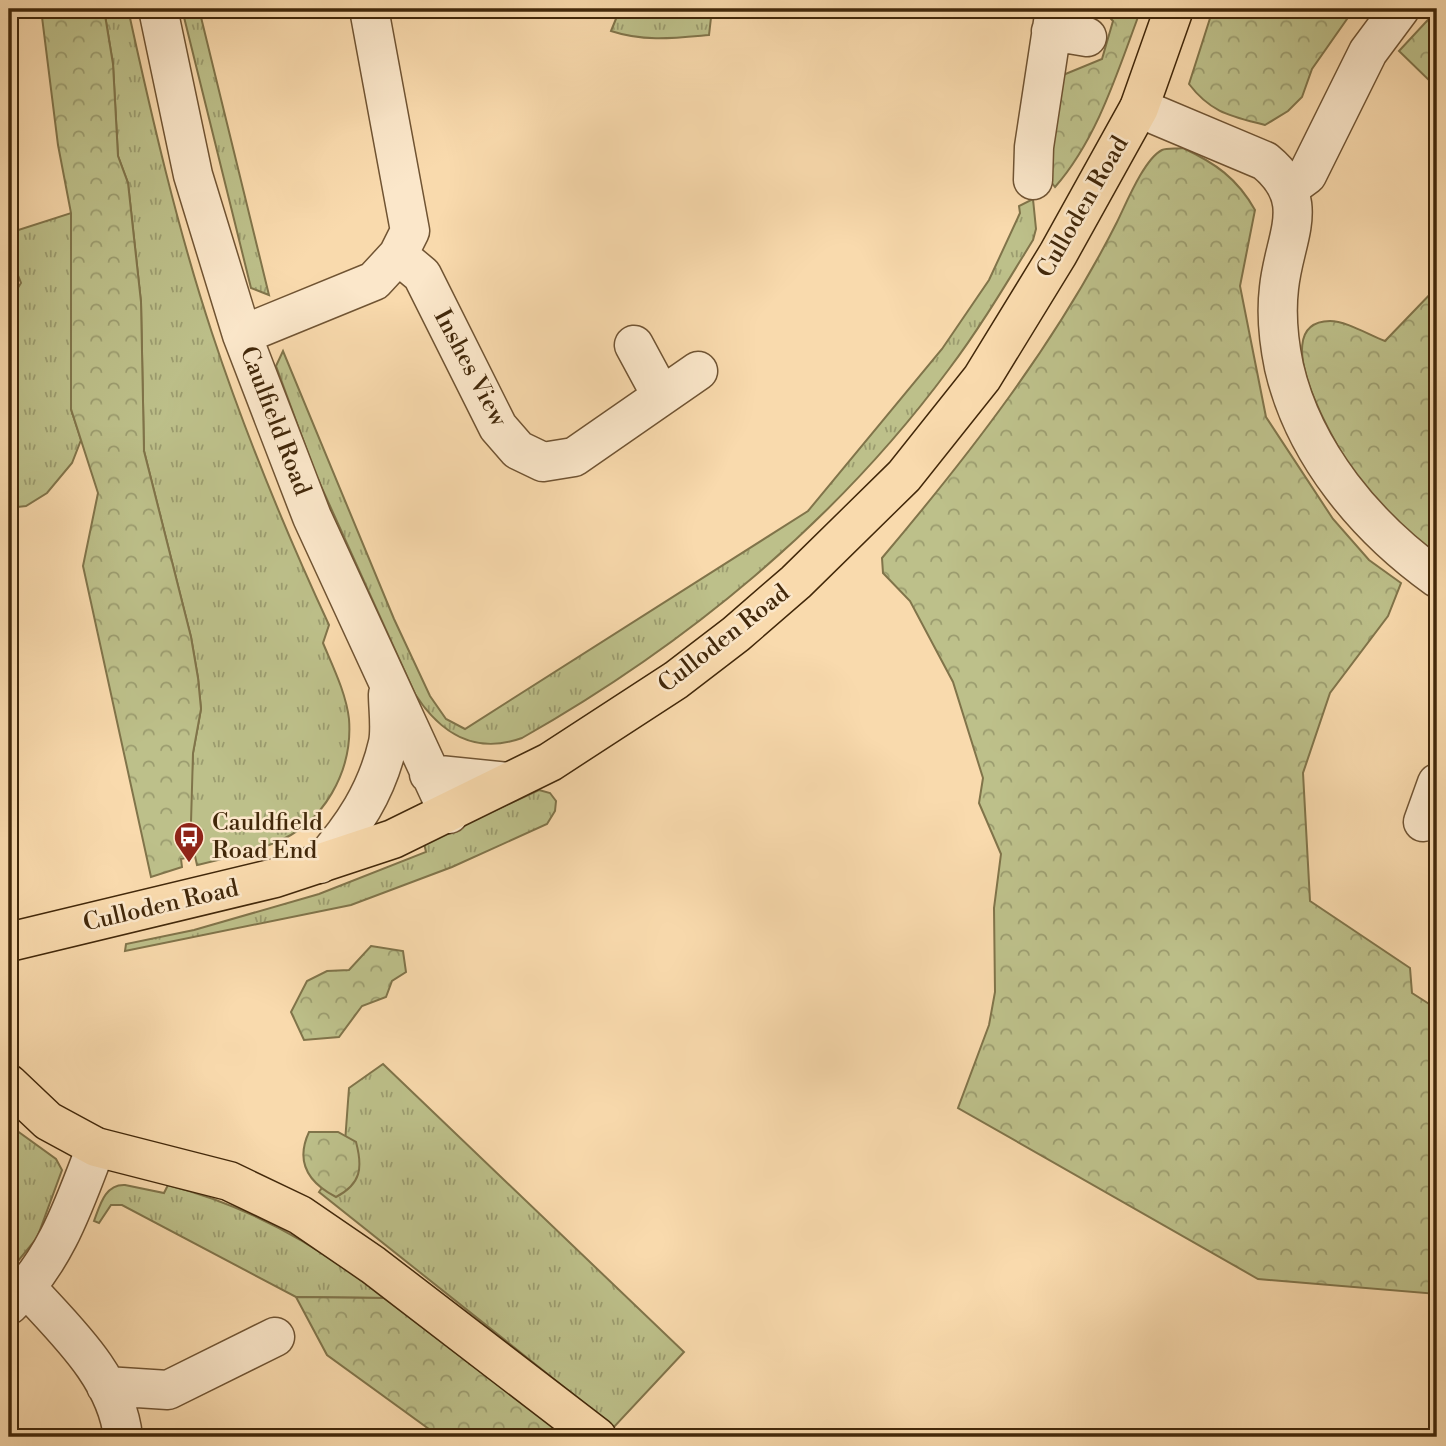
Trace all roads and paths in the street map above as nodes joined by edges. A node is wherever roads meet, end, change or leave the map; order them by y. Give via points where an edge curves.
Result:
1 (159, 9) edge
2 (369, 9) edge
3 (1174, 9) edge
4 (1400, 9) edge
5 (1064, 26) edge
6 (1139, 108) junction
7 (1033, 180) dead end
8 (1288, 189) junction
9 (398, 255) junction
10 (242, 334) junction
11 (634, 345) dead end
12 (698, 370) dead end
13 (661, 396) junction
14 (1437, 578) edge
15 (387, 680) junction
16 (429, 774) junction
17 (508, 782) junction
18 (1437, 783) edge
19 (449, 814) junction
20 (1423, 822) dead end
21 (320, 864) junction
22 (9, 942) edge
23 (9, 1084) edge
24 (96, 1147) junction
25 (18, 1297) edge
26 (275, 1337) dead end
27 (106, 1386) junction
28 (123, 1437) edge
29 (597, 1437) edge

1 - 10 street, Caulfield Road via 193,175
2 - 9 street via 410,231
3 - 6 main road, Culloden Road
4 - 8 street via 1368,52 1307,175
5 - 7 street via 1034,147
6 - 8 street via 1265,161
6 - 17 main road, Culloden Road via 982,378 904,476 736,634 676,680 550,762
8 - 14 street via 1294,205 1293,224 1279,289 1279,325 1284,367 1297,406 1326,462 1369,522
9 - 10 street via 374,281
9 - 13 street, Inshes View via 422,275 498,427 518,450 544,462 574,457
10 - 15 street, Caulfield Road via 312,517
11 - 13 street
12 - 13 street, Inshes View
15 - 16 street, Caulfield Road
15 - 21 street via 389,741 373,790 349,832
16 - 17 street
16 - 19 street, Caulfield Road
17 - 19 main road, Culloden Road
18 - 20 street
19 - 21 main road, Culloden Road
21 - 22 main road, Culloden Road
23 - 24 main road via 48,1121
24 - 25 street via 53,1253
24 - 29 main road via 229,1181 300,1215 373,1265
25 - 27 street via 85,1352
26 - 27 street via 168,1390
27 - 28 street

